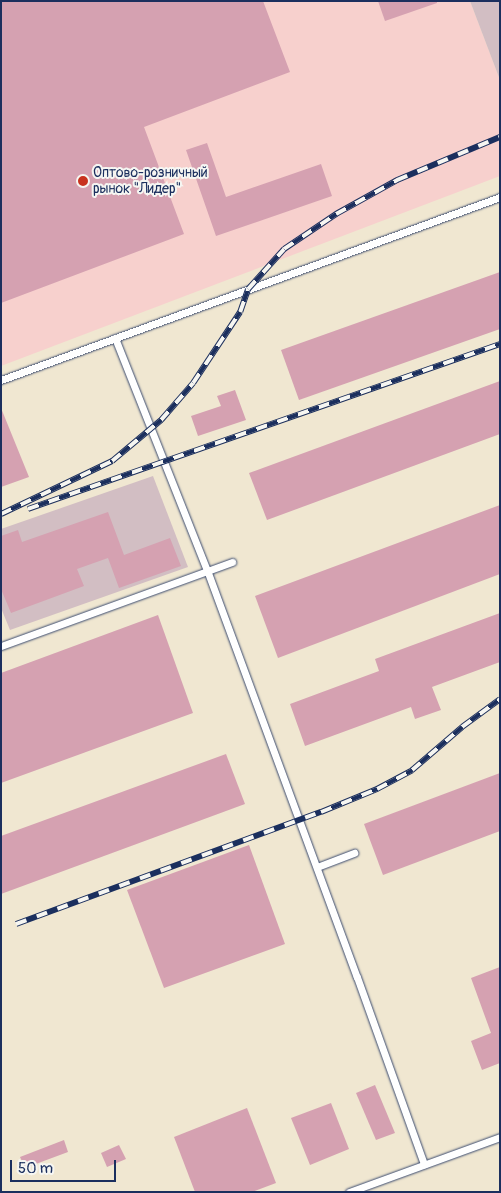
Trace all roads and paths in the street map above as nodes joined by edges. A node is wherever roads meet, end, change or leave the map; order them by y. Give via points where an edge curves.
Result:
1 (500, 197) edge
2 (115, 338) junction
3 (1, 380) edge
4 (232, 562) dead end
5 (207, 570) junction
6 (1, 646) edge
7 (354, 853) dead end
8 (317, 867) junction
9 (500, 1137) edge
10 (424, 1164) junction
11 (349, 1192) edge

1 - 2 lane
2 - 3 lane
2 - 5 lane
4 - 5 lane
5 - 6 lane
5 - 8 lane
7 - 8 lane
8 - 10 lane
9 - 10 lane
10 - 11 lane

